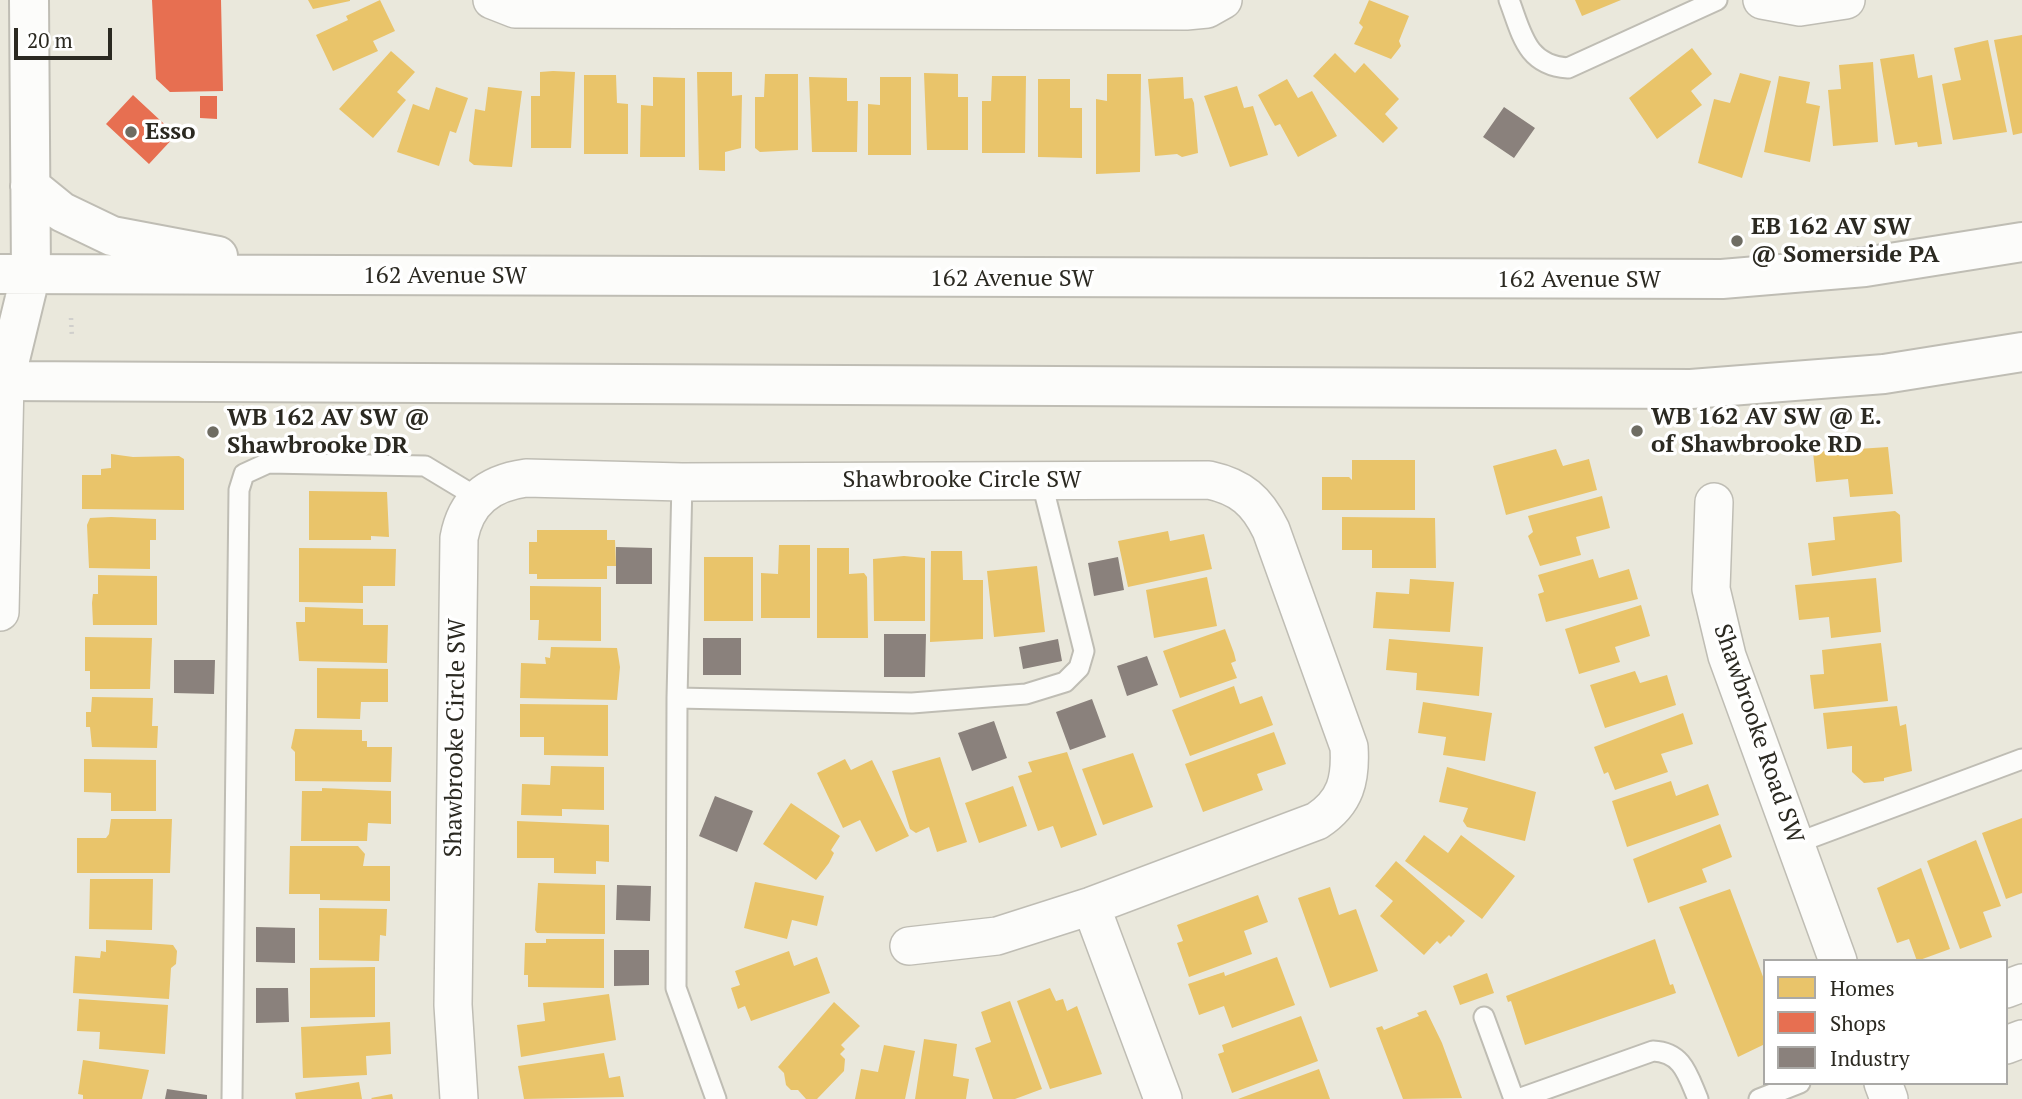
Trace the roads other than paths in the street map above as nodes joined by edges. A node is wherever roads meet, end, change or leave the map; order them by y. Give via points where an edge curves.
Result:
1 (29, 0) edge
2 (492, 0) edge
3 (1223, 0) edge
4 (1509, 0) edge
5 (1717, 0) edge
6 (1762, 0) edge
7 (1846, 0) edge
8 (1049, 5) edge
9 (30, 186) junction
10 (2022, 242) edge
11 (16, 274) edge
12 (317, 275) junction
13 (2022, 352) edge
14 (2, 375) edge
15 (1041, 479) junction
16 (682, 482) junction
17 (478, 498) junction
18 (1714, 502) dead end
19 (1, 513) edge
20 (0, 612) edge
21 (677, 698) junction
22 (2022, 759) edge
23 (1794, 844) junction
24 (1091, 906) junction
25 (909, 946) dead end
26 (1837, 959) edge
27 (1484, 1017) dead end
28 (1795, 1085) edge
29 (232, 1099) edge
30 (459, 1099) edge
31 (716, 1099) edge
32 (1163, 1099) edge
33 (1516, 1099) edge
34 (1698, 1099) edge
35 (1759, 1099) edge

1 - 9 main road
2 - 8 street via 516,9
3 - 8 street via 1207,9 1186,11
4 - 5 lane via 1533,55 1549,67 1568,68
6 - 7 street via 1800,7
9 - 11 main road
9 - 12 main road via 62,212 113,236
10 - 12 main road, 162 Avenue SW via 1865,267 1722,279
11 - 12 main road, 162 Avenue SW
11 - 14 main road
13 - 14 main road via 1884,374 1691,389
14 - 19 street
15 - 16 street, Shawbrooke Circle SW
15 - 21 lane via 1084,651 1079,668 1065,682 1026,694 912,703
15 - 24 street, Shawbrooke Circle SW via 1209,480 1247,496 1271,530 1349,747 1350,775 1343,797 1317,821
16 - 17 street, Shawbrooke Circle SW via 526,478 503,481
16 - 21 lane
17 - 29 lane via 425,466 268,463 244,474 239,490
17 - 30 street, Shawbrooke Circle SW via 459,538 453,1005
18 - 23 street, Shawbrooke Road SW via 1711,589 1727,656
19 - 20 street
21 - 31 lane via 676,988
22 - 23 lane
23 - 26 street, Shawbrooke Road SW
24 - 25 street, Shawbrooke Circle SW via 997,936
24 - 32 street
27 - 33 lane
28 - 35 lane
33 - 34 lane via 1653,1051 1664,1051 1682,1063

